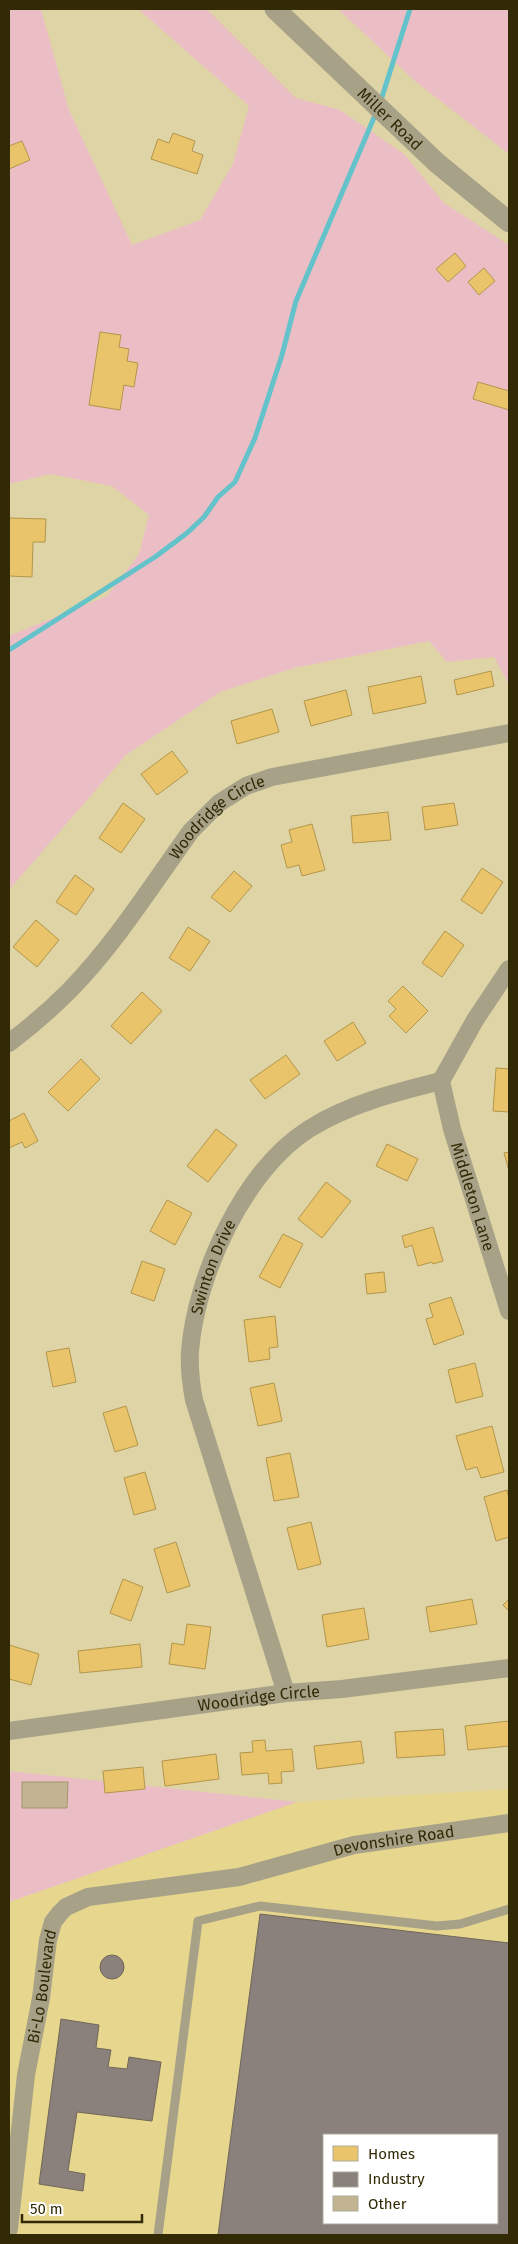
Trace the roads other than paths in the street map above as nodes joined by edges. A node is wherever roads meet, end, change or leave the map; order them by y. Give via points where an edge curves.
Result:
1 (275, 9) edge
2 (509, 222) edge
3 (509, 733) edge
4 (509, 969) edge
5 (9, 1043) edge
6 (441, 1081) junction
7 (509, 1311) edge
8 (509, 1668) edge
9 (286, 1693) junction
10 (9, 1731) edge
11 (509, 1823) edge
12 (281, 1866) joint
13 (509, 1910) edge
14 (9, 2229) edge
15 (158, 2235) edge

1 - 2 street, Miller Road via 437,163
3 - 5 street, Woodridge Circle via 272,777 234,793 209,811 190,831 92,966 39,1020
4 - 6 street via 475,1020
6 - 7 street, Middleton Lane via 452,1129
6 - 9 street, Swinton Drive via 396,1092 338,1113 308,1129 283,1148 260,1173 234,1217 214,1258 198,1305 190,1353 194,1400
8 - 9 street, Woodridge Circle
9 - 10 street, Woodridge Circle
11 - 12 street, Devonshire Road via 354,1846
12 - 14 street, Bi-Lo Boulevard via 239,1877 88,1897 60,1913 48,1940 26,2075
13 - 15 lane via 460,1924 437,1926 260,1906 198,1921

